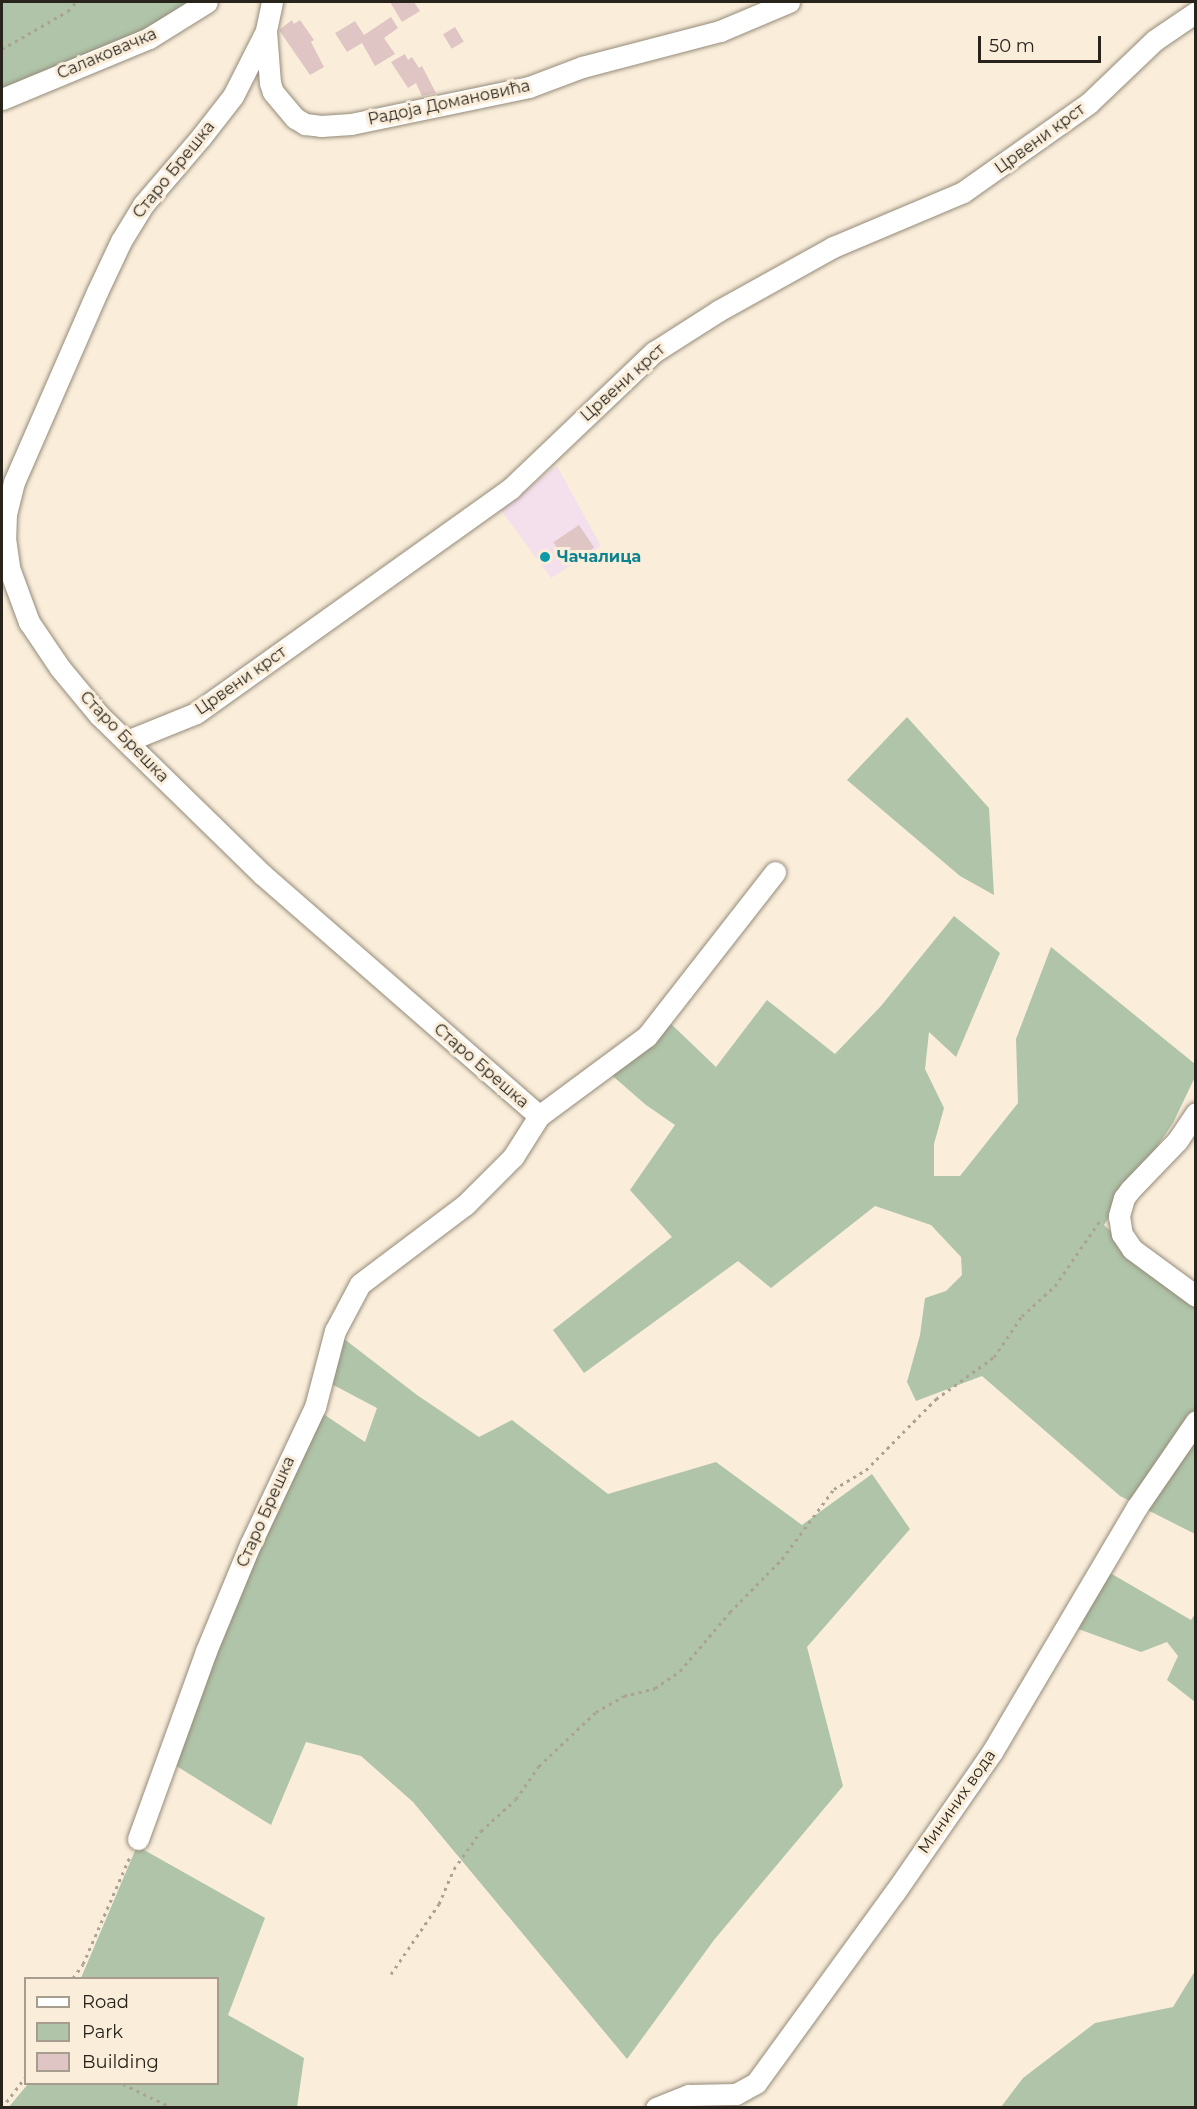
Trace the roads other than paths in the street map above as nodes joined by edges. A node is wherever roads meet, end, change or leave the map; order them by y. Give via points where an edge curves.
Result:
1 (207, 2) edge
2 (272, 2) edge
3 (789, 2) edge
4 (1196, 12) edge
5 (266, 31) junction
6 (2, 99) edge
7 (127, 741) junction
8 (775, 872) dead end
9 (1196, 1113) edge
10 (539, 1116) junction
11 (1196, 1296) edge
12 (1196, 1421) edge
13 (138, 1839) road end
14 (656, 2108) edge

1 - 6 street, Салаковачка via 149,38
2 - 5 street, Радоја Домановића
3 - 5 street, Радоја Домановића via 720,31 582,66 529,87 335,125 304,124 283,105 270,83
4 - 7 street, Црвени крст via 1155,40 1089,103 963,192 833,247 654,352 511,488 196,713
5 - 7 street, Старо Брешка via 232,96 143,205 121,241 14,482 6,514 9,568 29,622 73,684
7 - 10 street, Старо Брешка via 263,875
8 - 10 street, Старо Брешка via 647,1036
9 - 11 street via 1177,1141 1123,1200 1120,1226 1127,1242
10 - 13 street, Старо Брешка via 513,1157 465,1205 360,1284 335,1331 315,1407 250,1545 206,1651
12 - 14 street, Мининих вода via 1137,1507 992,1752 756,2083 735,2094 689,2095

